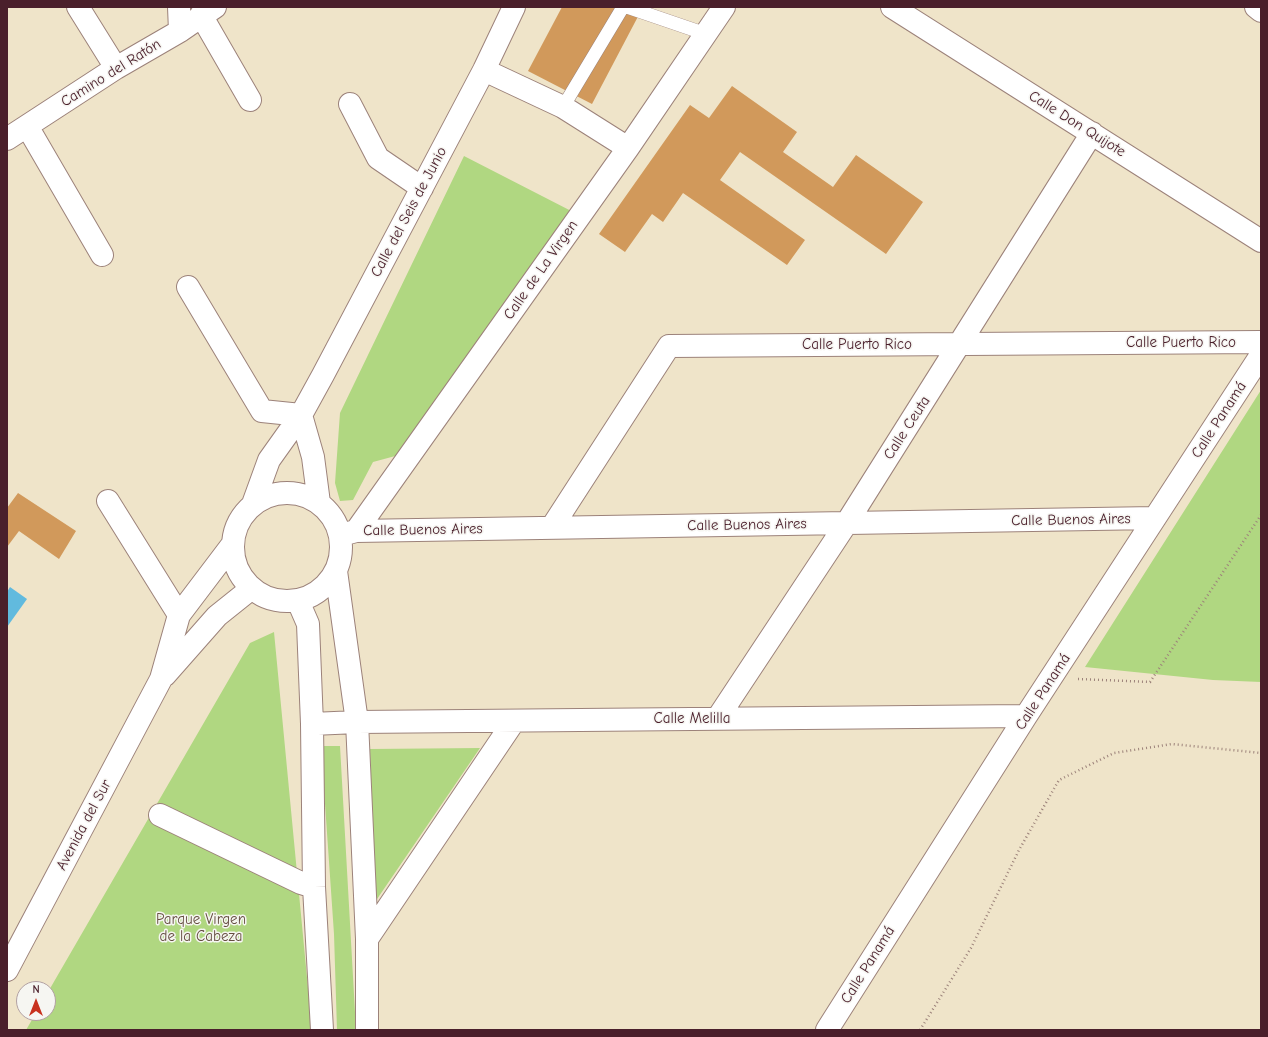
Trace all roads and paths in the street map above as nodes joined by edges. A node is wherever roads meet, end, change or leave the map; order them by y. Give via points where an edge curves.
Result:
1 (78, 7) edge
2 (179, 7) edge
3 (514, 7) edge
4 (623, 7) edge
5 (628, 7) edge
6 (724, 7) edge
7 (892, 7) edge
8 (1256, 7) edge
9 (208, 11) edge
10 (1261, 11) edge
11 (180, 31) junction
12 (706, 34) junction
13 (116, 68) junction
14 (484, 70) junction
15 (250, 100) dead end
16 (350, 104) dead end
17 (563, 107) junction
18 (27, 126) junction
19 (1092, 133) junction
20 (7, 139) edge
21 (628, 148) junction
22 (422, 188) junction
23 (1261, 241) edge
24 (102, 255) dead end
25 (188, 287) dead end
26 (1261, 342) edge
27 (961, 344) junction
28 (1261, 355) edge
29 (302, 415) junction
30 (108, 501) dead end
31 (319, 503) junction
32 (253, 504) junction
33 (1261, 515) edge
34 (1155, 518) junction
35 (846, 524) junction
36 (552, 527) junction
37 (348, 533) junction
38 (232, 545) junction
39 (336, 571) junction
40 (252, 588) junction
41 (298, 601) junction
42 (179, 616) junction
43 (1052, 678) junction
44 (161, 679) junction
45 (1026, 716) junction
46 (717, 719) junction
47 (514, 721) junction
48 (356, 722) junction
49 (312, 724) junction
50 (1261, 753) edge
51 (160, 815) dead end
52 (314, 887) junction
53 (368, 939) junction
54 (7, 970) edge
55 (322, 1030) edge
56 (367, 1030) edge
57 (827, 1030) edge
58 (920, 1030) edge

1 - 13 street
2 - 11 street
3 - 14 street, Calle del Seis de Junio
4 - 17 lane
5 - 12 lane
6 - 12 street, Calle de La Virgen
7 - 19 street, Calle Don Quijote
8 - 10 street
9 - 11 street, Camino del Ratón
9 - 15 street
11 - 13 street, Camino del Ratón
12 - 21 street, Calle de La Virgen
13 - 18 street, Camino del Ratón
14 - 17 street
14 - 22 street, Calle del Seis de Junio
16 - 22 street via 378,158
17 - 21 street
18 - 20 street, Camino del Ratón
18 - 24 street
19 - 23 street, Calle Don Quijote
19 - 27 street, Calle Ceuta
21 - 37 street, Calle de La Virgen
22 - 29 street, Calle del Seis de Junio
25 - 29 street via 262,411
26 - 27 street, Calle Puerto Rico
27 - 35 street, Calle Ceuta
27 - 36 street, Calle Puerto Rico via 669,346
28 - 34 street, Calle Panamá
29 - 31 street via 313,457
29 - 32 street, Calle del Seis de Junio via 269,460
30 - 42 street
31 - 32 street via 304,495 286,493 269,496
31 - 37 street
32 - 38 street via 242,516 235,530
33 - 43 path via 1150,682
34 - 35 street, Calle Buenos Aires
34 - 43 street, Calle Panamá
35 - 36 street, Calle Buenos Aires
35 - 46 street, Calle Ceuta
36 - 37 street, Calle Buenos Aires
37 - 39 street
38 - 40 street via 236,566
38 - 42 street, Avenida del Sur
39 - 41 street via 327,584 313,595
39 - 48 street
40 - 41 street via 266,597 281,601
40 - 44 street, Avenida del Sur via 216,616
41 - 49 street via 308,624
42 - 44 street, Avenida del Sur
43 - 45 street, Calle Panamá
44 - 54 street, Avenida del Sur
45 - 46 street, Calle Melilla
45 - 57 street, Calle Panamá
46 - 47 street, Calle Melilla
47 - 48 street, Calle Melilla
47 - 53 street
48 - 49 street, Calle Melilla
48 - 53 street
49 - 52 street
50 - 58 path via 1172,744 1114,753 1059,780 1018,850 971,948
51 - 52 street
52 - 55 street
53 - 56 street

